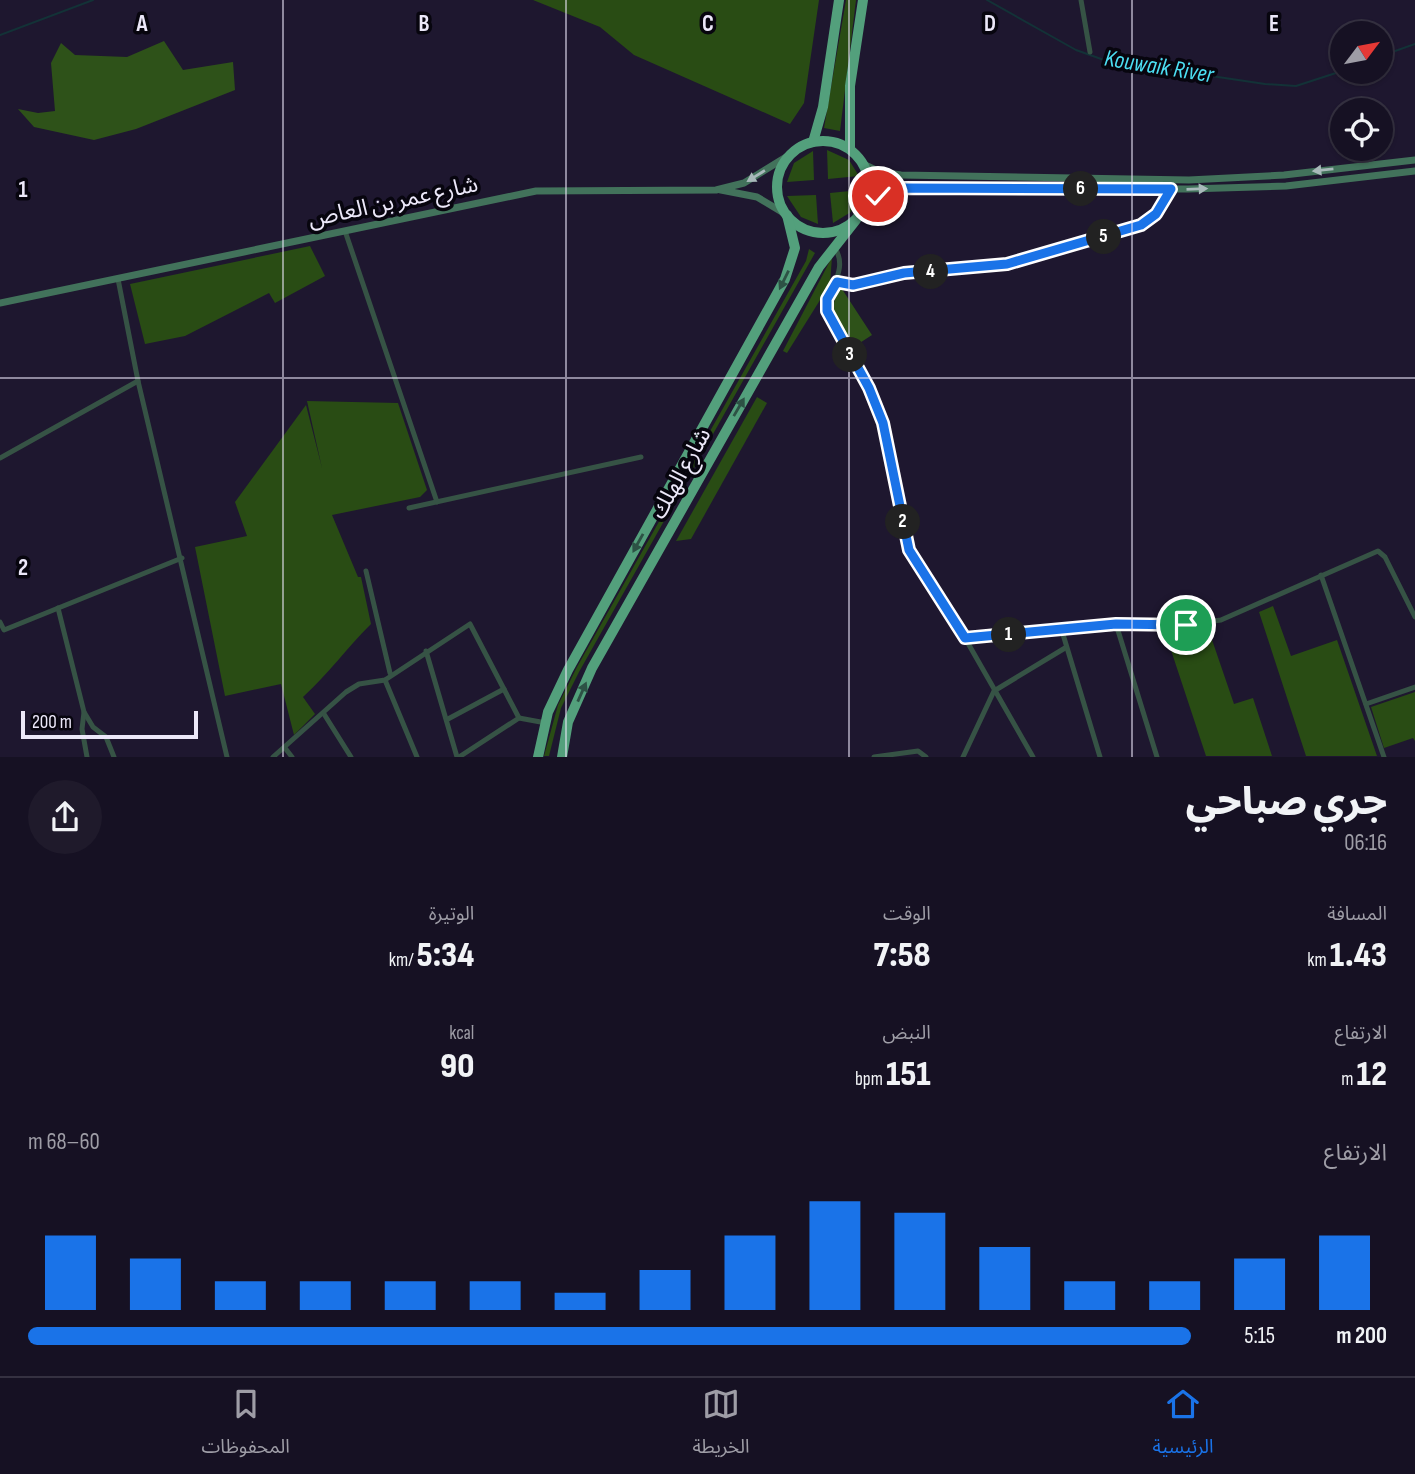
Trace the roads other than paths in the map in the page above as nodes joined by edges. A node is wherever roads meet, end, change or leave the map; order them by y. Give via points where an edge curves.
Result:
1 (839, 0) edge
2 (863, 0) edge
3 (1082, 0) edge
4 (1090, 52) dead end
5 (813, 142) junction
6 (850, 149) junction
7 (791, 154) junction
8 (1415, 160) edge
9 (863, 164) junction
10 (1415, 171) edge
11 (1171, 189) junction
12 (716, 190) junction
13 (865, 207) junction
14 (787, 215) junction
15 (856, 220) junction
16 (345, 231) junction
17 (834, 245) junction
18 (118, 279) junction
19 (837, 282) junction
20 (0, 303) edge
21 (138, 381) junction
22 (642, 457) dead end
23 (0, 458) edge
24 (437, 502) junction
25 (409, 508) dead end
26 (182, 558) junction
27 (366, 571) dead end
28 (1321, 575) junction
29 (58, 608) junction
30 (1415, 617) edge
31 (0, 622) edge
32 (1116, 624) junction
33 (1062, 631) junction
34 (965, 638) junction
35 (1065, 648) junction
36 (426, 651) junction
37 (390, 673) junction
38 (385, 680) junction
39 (1415, 687) edge
40 (504, 689) junction
41 (994, 691) junction
42 (1366, 704) junction
43 (84, 712) junction
44 (324, 714) junction
45 (519, 718) junction
46 (448, 719) junction
47 (546, 723) junction
48 (285, 748) junction
49 (87, 757) edge
50 (114, 757) edge
51 (227, 757) edge
52 (273, 757) edge
53 (292, 757) edge
54 (351, 757) edge
55 (417, 757) edge
56 (458, 757) edge
57 (538, 757) edge
58 (562, 757) edge
59 (874, 757) edge
60 (926, 757) edge
61 (963, 757) edge
62 (1033, 757) edge
63 (1100, 757) edge
64 (1157, 757) edge
65 (1384, 757) edge

1 - 5 highway via 823,107
2 - 6 highway via 850,86
3 - 4 street
5 - 6 highway
5 - 7 highway
6 - 9 highway
7 -> 12 main road, شارع عمر بن العاص via 744,183
7 - 14 highway via 783,164 777,190
8 -> 9 main road via 1189,180 901,175
9 - 13 highway via 869,186
11 -> 10 main road via 1286,186
11 - 13 main road via 901,188 878,196
11 - 19 street via 1156,214 1141,225 1007,264 904,273 853,285
12 - 14 main road via 757,198
12 - 16 main road, شارع عمر بن العاص via 536,191
13 - 15 highway
14 - 15 highway via 798,225 820,232 843,229
14 -> 47 highway, شارع الهلك via 794,248 785,279 568,670
15 - 17 highway, شارع الهلك
16 - 18 main road, شارع عمر بن العاص
16 - 24 street
17 - 19 street via 839,254
58 -> 17 highway, شارع الهلك via 568,722 592,668
18 - 20 main road, شارع عمر بن العاص
18 - 21 street
19 - 34 street via 827,299 827,311 883,423 909,550
21 - 23 street
21 - 26 street
22 - 24 street
24 - 25 street
26 - 29 street
26 - 51 street
27 - 37 street
28 - 30 street via 1372,552 1382,552
28 - 32 street via 1221,621
28 - 42 street
29 - 31 street via 4,630
29 - 43 street
32 - 33 street
32 - 64 street
33 - 34 street
33 - 35 street
34 - 41 street
35 - 41 street
35 - 63 street
36 - 37 street
36 - 40 street via 470,624
36 - 46 street
37 - 38 street
38 - 44 street via 359,684
38 - 55 street
39 - 42 street
40 - 45 street
40 - 46 street
41 - 61 street
41 - 62 street
42 - 65 street
43 - 49 street
43 - 50 street via 106,737
44 - 48 street
44 - 54 street
45 - 47 street
45 - 56 street
46 - 56 street
47 - 57 highway, شارع الهلك
48 - 52 street
48 - 53 street
59 - 60 street via 918,751

